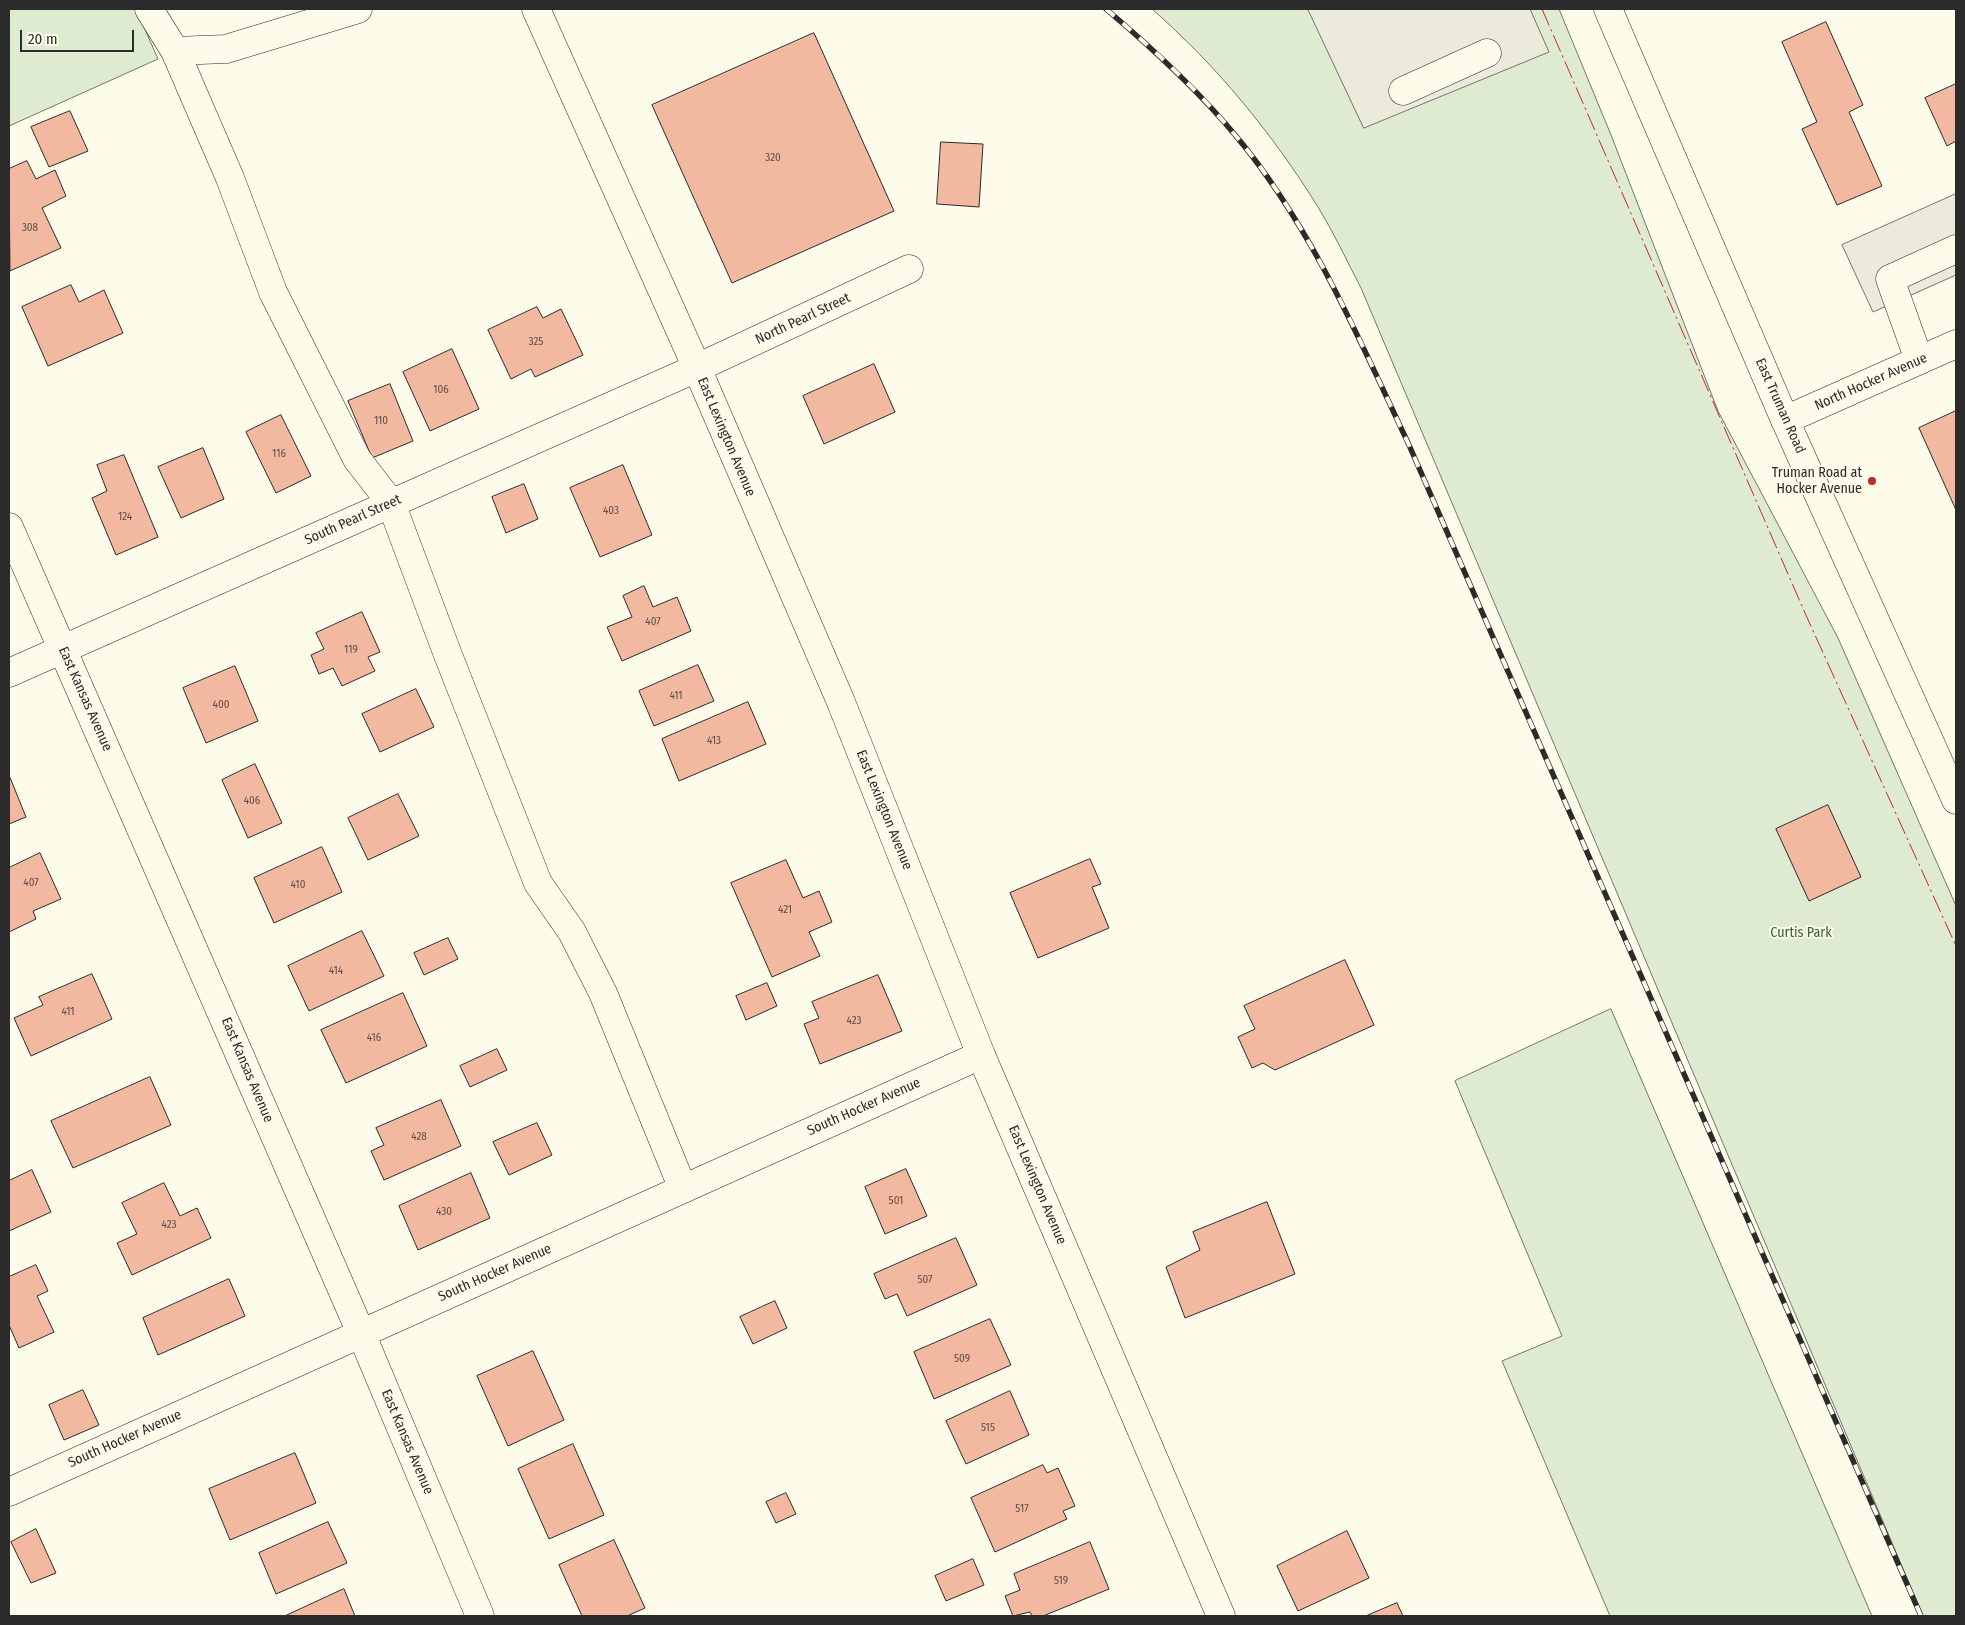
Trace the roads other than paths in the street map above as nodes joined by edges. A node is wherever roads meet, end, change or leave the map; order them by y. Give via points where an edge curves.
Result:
1 (149, 9) edge
2 (358, 9) edge
3 (536, 9) edge
4 (1608, 9) edge
5 (175, 51) junction
6 (1486, 53) dead end
7 (1403, 91) dead end
8 (1956, 248) edge
9 (909, 269) dead end
10 (1956, 344) edge
11 (1919, 360) junction
12 (697, 368) junction
13 (1785, 420) junction
14 (391, 503) junction
15 (9, 527) edge
16 (63, 648) junction
17 (9, 673) edge
18 (1956, 800) edge
19 (981, 1055) junction
20 (683, 1189) junction
21 (361, 1334) junction
22 (9, 1492) edge
23 (480, 1616) edge
24 (1222, 1616) edge

1 - 5 street
2 - 5 street via 226,49
3 - 12 street, East Lexington Avenue
4 - 13 street, East Truman Road
5 - 14 street via 230,178 273,292 357,459
6 - 7 street
8 - 11 street via 1890,279
9 - 12 street, North Pearl Street
10 - 11 street, North Hocker Avenue
11 - 13 street, North Hocker Avenue
12 - 14 street, South Pearl Street
12 - 19 street, East Lexington Avenue via 841,702
13 - 18 street, East Truman Road
14 - 16 street, South Pearl Street
14 - 20 street via 538,883 572,932 603,993
15 - 16 street, East Kansas Avenue
16 - 17 street, South Pearl Street
16 - 21 street, East Kansas Avenue
19 - 20 street, South Hocker Avenue
19 - 24 street, East Lexington Avenue
20 - 21 street, South Hocker Avenue
21 - 22 street, South Hocker Avenue
21 - 23 street, East Kansas Avenue

